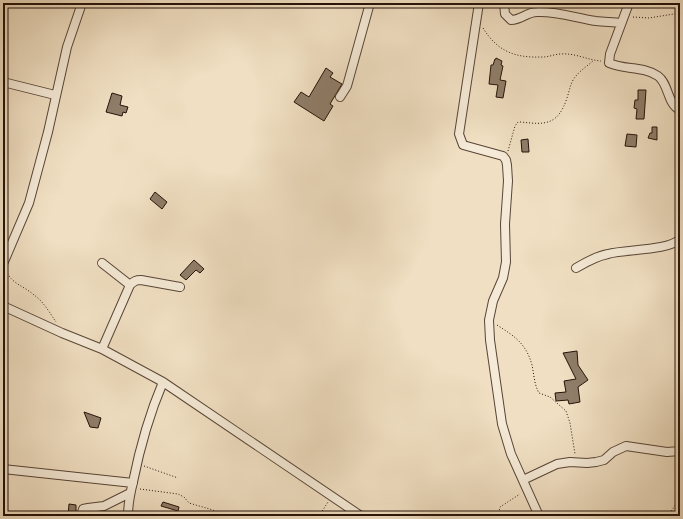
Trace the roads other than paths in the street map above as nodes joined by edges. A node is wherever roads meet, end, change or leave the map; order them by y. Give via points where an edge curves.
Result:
1 (82, 3) edge
2 (370, 3) edge
3 (479, 3) edge
4 (504, 3) edge
5 (629, 3) edge
6 (623, 20) junction
7 (3, 82) edge
8 (55, 95) junction
9 (340, 97) dead end
10 (680, 110) edge
11 (680, 239) edge
12 (3, 264) edge
13 (102, 264) dead end
14 (576, 268) dead end
15 (130, 285) junction
16 (180, 287) dead end
17 (3, 306) edge
18 (102, 349) junction
19 (163, 382) junction
20 (680, 451) edge
21 (3, 469) edge
22 (523, 480) junction
23 (131, 488) junction
24 (81, 516) edge
25 (128, 516) edge
26 (361, 516) edge
27 (539, 516) edge

1 - 8 street
2 - 9 street via 346,86
3 - 22 street via 459,134 464,145 505,157 507,165 506,262 489,320 502,424 511,454
4 - 6 street via 505,14 511,20 530,13 543,12 596,21
5 - 6 street
6 - 10 street via 608,62 652,73 660,78 672,102
7 - 8 street
8 - 12 street via 29,203
11 - 14 street via 662,248 607,254
13 - 15 street
15 - 16 street via 136,280 141,280
15 - 18 street
17 - 18 street
18 - 19 street
19 - 23 street via 148,422
19 - 26 street
20 - 22 street via 667,452 626,446 604,460 557,464
21 - 23 street
22 - 27 street
23 - 24 street via 104,506 83,510
23 - 25 street

